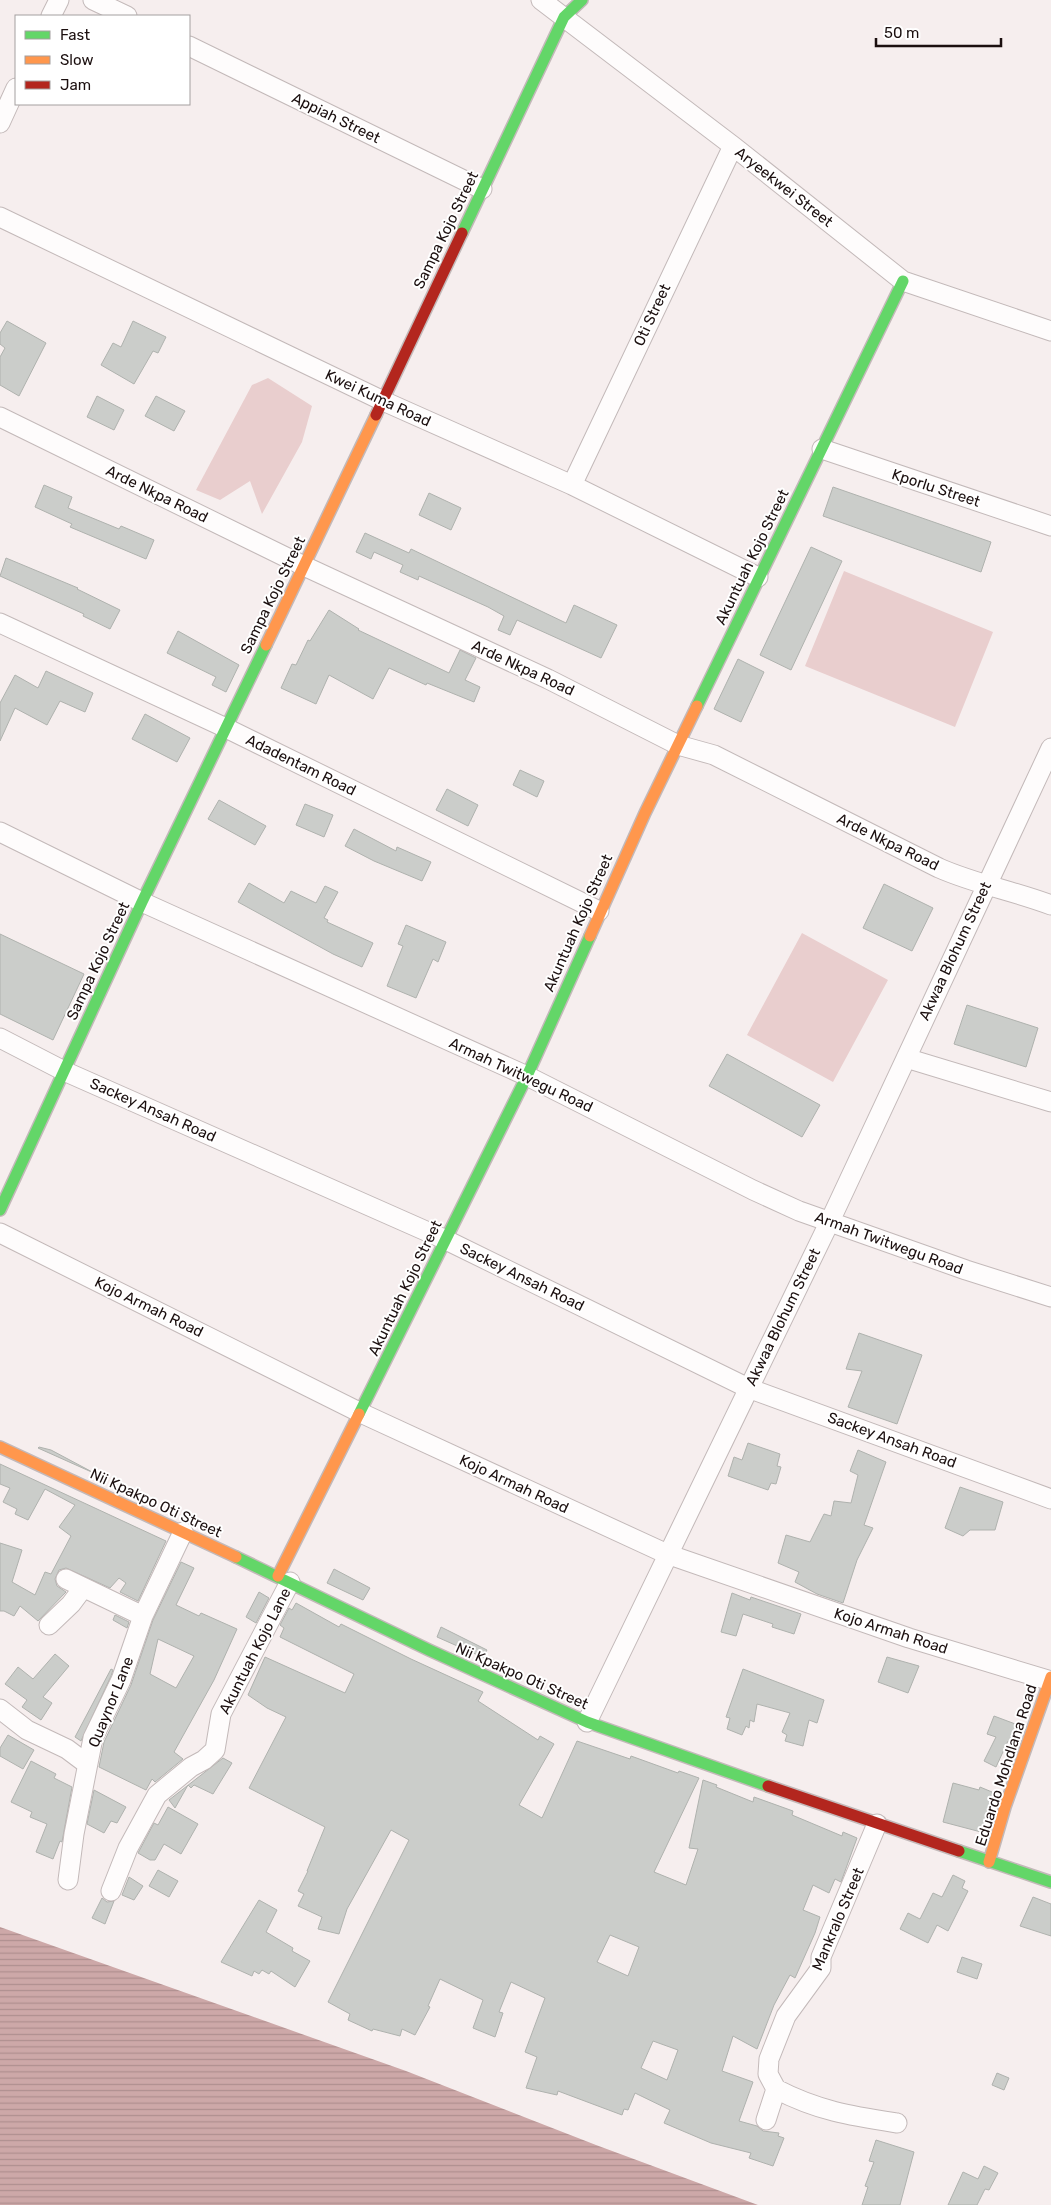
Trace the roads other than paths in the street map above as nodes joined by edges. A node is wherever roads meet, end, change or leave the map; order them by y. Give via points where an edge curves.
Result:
1 (59, 0) edge
2 (93, 0) edge
3 (541, 0) edge
4 (582, 0) edge
5 (52, 15) edge
6 (125, 15) edge
7 (564, 17) junction
8 (190, 46) edge
9 (15, 90) edge
10 (0, 123) edge
11 (732, 146) junction
12 (482, 189) junction
13 (0, 217) edge
14 (902, 281) junction
15 (1051, 331) edge
16 (382, 400) junction
17 (0, 417) edge
18 (822, 449) junction
19 (572, 485) junction
20 (1051, 526) edge
21 (304, 566) junction
22 (758, 577) junction
23 (0, 623) edge
24 (226, 728) junction
25 (678, 746) junction
26 (1051, 748) edge
27 (0, 832) edge
28 (986, 884) junction
29 (142, 902) junction
30 (1051, 905) edge
31 (600, 911) junction
32 (0, 1038) edge
33 (906, 1058) junction
34 (64, 1071) junction
35 (527, 1076) junction
36 (1051, 1102) edge
37 (0, 1210) edge
38 (830, 1221) junction
39 (0, 1233) edge
40 (444, 1239) junction
41 (1051, 1296) edge
42 (748, 1388) junction
43 (361, 1413) junction
44 (0, 1447) edge
45 (1051, 1499) edge
46 (183, 1532) junction
47 (667, 1554) junction
48 (66, 1579) dead end
49 (284, 1579) junction
50 (83, 1588) junction
51 (143, 1616) junction
52 (49, 1625) dead end
53 (1050, 1679) edge
54 (0, 1709) edge
55 (587, 1722) junction
56 (88, 1764) junction
57 (877, 1824) junction
58 (989, 1862) junction
59 (68, 1880) dead end
60 (1051, 1882) edge
61 (111, 1890) dead end
62 (776, 2089) junction
63 (766, 2120) dead end
64 (897, 2122) dead end

1 - 5 street
2 - 6 street
3 - 7 street, Aryeekwei Street
4 - 7 street, Sampa Kojo Street
7 - 11 street, Aryeekwei Street
7 - 12 street, Sampa Kojo Street
8 - 12 street, Appiah Street
9 - 10 street
11 - 14 street, Aryeekwei Street
11 - 19 street, Oti Street
12 - 16 street, Sampa Kojo Street
13 - 16 street, Kwei Kuma Road
14 - 15 street, Aryeekwei Street
14 - 18 street, Akuntuah Kojo Street
16 - 19 street, Kwei Kuma Road
16 - 21 street, Sampa Kojo Street
17 - 21 street, Arde Nkpa Road
18 - 20 street, Kporlu Street
18 - 22 street, Akuntuah Kojo Street
19 - 22 street, Kwei Kuma Road
21 - 24 street, Sampa Kojo Street
21 - 25 street, Arde Nkpa Road via 548,679
22 - 25 street, Akuntuah Kojo Street
23 - 24 street, Adadentam Road
24 - 29 street, Sampa Kojo Street
24 - 31 street, Adadentam Road
25 - 28 street, Arde Nkpa Road via 714,755 939,868
25 - 31 street, Akuntuah Kojo Street
26 - 28 street, Akwaa Blohum Street
27 - 29 street, Armah Twitwegu Road
28 - 30 street, Arde Nkpa Road
28 - 33 street, Akwaa Blohum Street
29 - 34 street, Sampa Kojo Street
29 - 35 street, Armah Twitwegu Road
31 - 35 street, Akuntuah Kojo Street
32 - 34 street, Sackey Ansah Road
33 - 36 street
33 - 38 street, Akwaa Blohum Street
34 - 37 street, Sampa Kojo Street
34 - 40 street, Sackey Ansah Road
35 - 38 street, Armah Twitwegu Road via 753,1190
35 - 40 street, Akuntuah Kojo Street
38 - 41 street, Armah Twitwegu Road via 966,1270
38 - 42 street, Akwaa Blohum Street
39 - 43 street, Kojo Armah Road
40 - 42 street, Sackey Ansah Road
40 - 43 street, Akuntuah Kojo Street
42 - 45 street, Sackey Ansah Road
42 - 47 street, Akwaa Blohum Street
43 - 47 street, Kojo Armah Road
43 - 49 street, Akuntuah Kojo Street
44 - 46 street, Nii Kpakpo Oti Street
46 - 49 street, Nii Kpakpo Oti Street
46 - 51 street, Quaynor Lane
47 - 53 street, Kojo Armah Road via 910,1638
47 - 55 street, Akwaa Blohum Street
48 - 50 street
49 - 55 street, Nii Kpakpo Oti Street
49 - 61 street, Akuntuah Kojo Lane via 221,1714 215,1750 157,1795 128,1848
50 - 51 street
50 - 52 street
51 - 56 street, Quaynor Lane via 121,1680 93,1738
53 - 58 street, Eduardo Mohdlana Road
54 - 56 street via 27,1730 67,1749
55 - 57 street, Nii Kpakpo Oti Street
56 - 59 street, Quaynor Lane
57 - 58 street, Nii Kpakpo Oti Street
57 - 62 street, Mankralo Street via 821,1957 820,1968 786,2016 769,2060 768,2074
58 - 60 street, Nii Kpakpo Oti Street
62 - 63 street
62 - 64 street via 800,2102 836,2113

